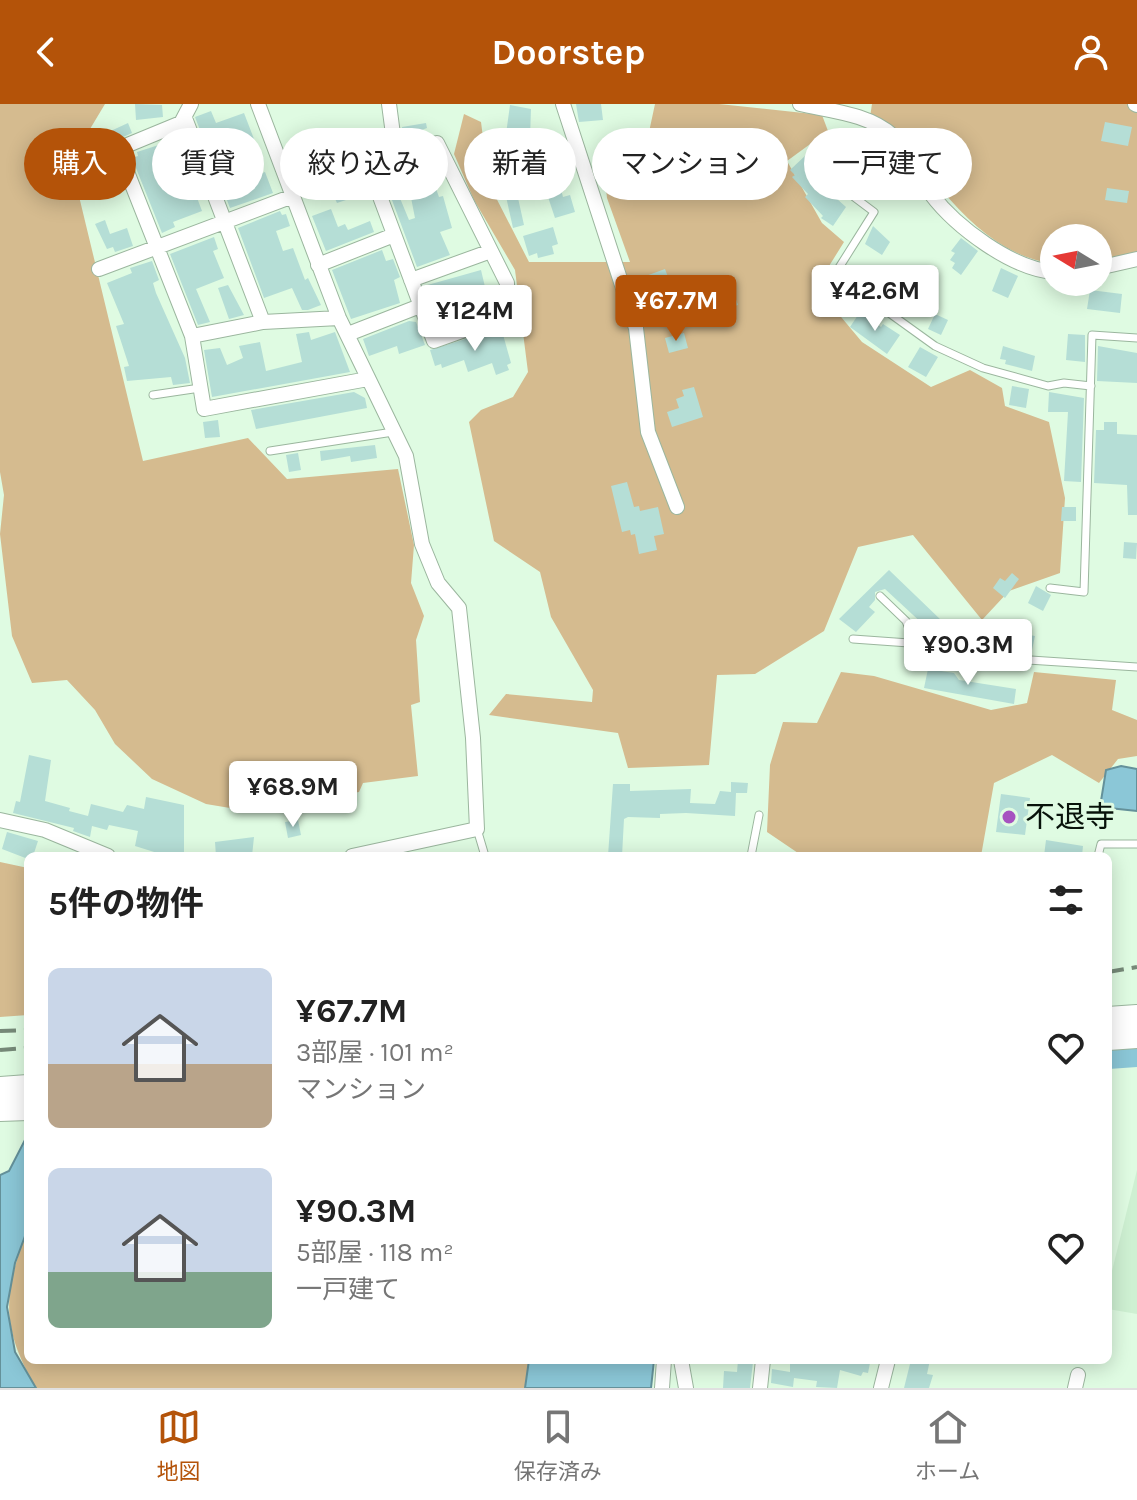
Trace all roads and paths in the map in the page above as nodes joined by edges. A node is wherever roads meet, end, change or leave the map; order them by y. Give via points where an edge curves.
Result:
1 (258, 104) edge
2 (389, 104) edge
3 (563, 104) edge
4 (800, 104) edge
5 (864, 110) edge
6 (188, 111) edge
7 (390, 128) edge
8 (883, 128) edge
9 (280, 162) edge
10 (448, 165) edge
11 (282, 200) edge
12 (294, 200) edge
13 (381, 200) edge
14 (858, 200) edge
15 (937, 200) edge
16 (225, 221) junction
17 (394, 235) junction
18 (157, 247) junction
19 (491, 251) junction
20 (1137, 259) edge
21 (318, 265) junction
22 (1112, 265) edge
23 (1040, 268) edge
24 (99, 269) dead end
25 (411, 280) junction
26 (420, 306) junction
27 (339, 318) junction
28 (263, 322) junction
29 (348, 334) junction
30 (192, 336) junction
31 (1137, 338) edge
32 (368, 379) junction
33 (1091, 386) junction
34 (200, 388) junction
35 (153, 395) dead end
36 (395, 431) junction
37 (270, 451) dead end
38 (677, 507) dead end
39 (1050, 588) dead end
40 (880, 596) dead end
41 (853, 639) dead end
42 (915, 644) junction
43 (1137, 667) edge
44 (759, 815) dead end
45 (0, 820) edge
46 (477, 829) junction
47 (1137, 844) edge
48 (98, 852) edge
49 (371, 852) edge
50 (484, 852) edge
51 (752, 852) edge
52 (1099, 852) edge
53 (1137, 1017) edge
54 (1112, 1019) edge
55 (1137, 1036) edge
56 (1112, 1038) edge
57 (24, 1087) edge
58 (0, 1089) edge
59 (24, 1108) edge
60 (0, 1109) edge
61 (664, 1364) edge
62 (682, 1364) edge
63 (763, 1364) edge
64 (887, 1364) edge
65 (662, 1388) edge
66 (686, 1388) edge
67 (760, 1388) edge
68 (881, 1388) edge

1 - 9 street
2 - 7 street
3 - 38 street via 636,328 648,432
4 - 5 street
5 - 8 street
6 - 16 street
6 - 18 street via 181,123 118,149
10 - 19 street
11 - 16 street
12 - 21 street
13 - 17 street
14 - 33 lane via 874,212 835,274 935,346 983,368 1048,386
15 - 23 street via 1008,259
16 - 18 street
16 - 28 street
17 - 21 street
17 - 25 street
18 - 24 street
18 - 30 street
19 - 25 street
19 - 26 street via 507,283 507,315 434,341
20 - 22 street
21 - 27 street
25 - 26 street
26 - 29 street
27 - 28 street
27 - 29 street
28 - 30 street
29 - 32 street
30 - 34 street
31 - 33 lane via 1092,335
32 - 34 street via 204,409
32 - 36 street
33 - 39 lane via 1084,592
34 - 35 lane
36 - 37 lane
36 - 46 street via 406,456 422,544 438,583 459,608
40 - 42 lane via 906,621
41 - 42 lane
42 - 43 lane via 995,665 1014,659
44 - 51 lane
45 - 48 street via 45,830
46 - 49 street
46 - 50 lane
47 - 52 lane via 1101,844
53 - 54 highway
55 - 56 highway
57 - 58 highway
59 - 60 highway
61 - 65 street
62 - 66 street
63 - 67 street
64 - 68 street

